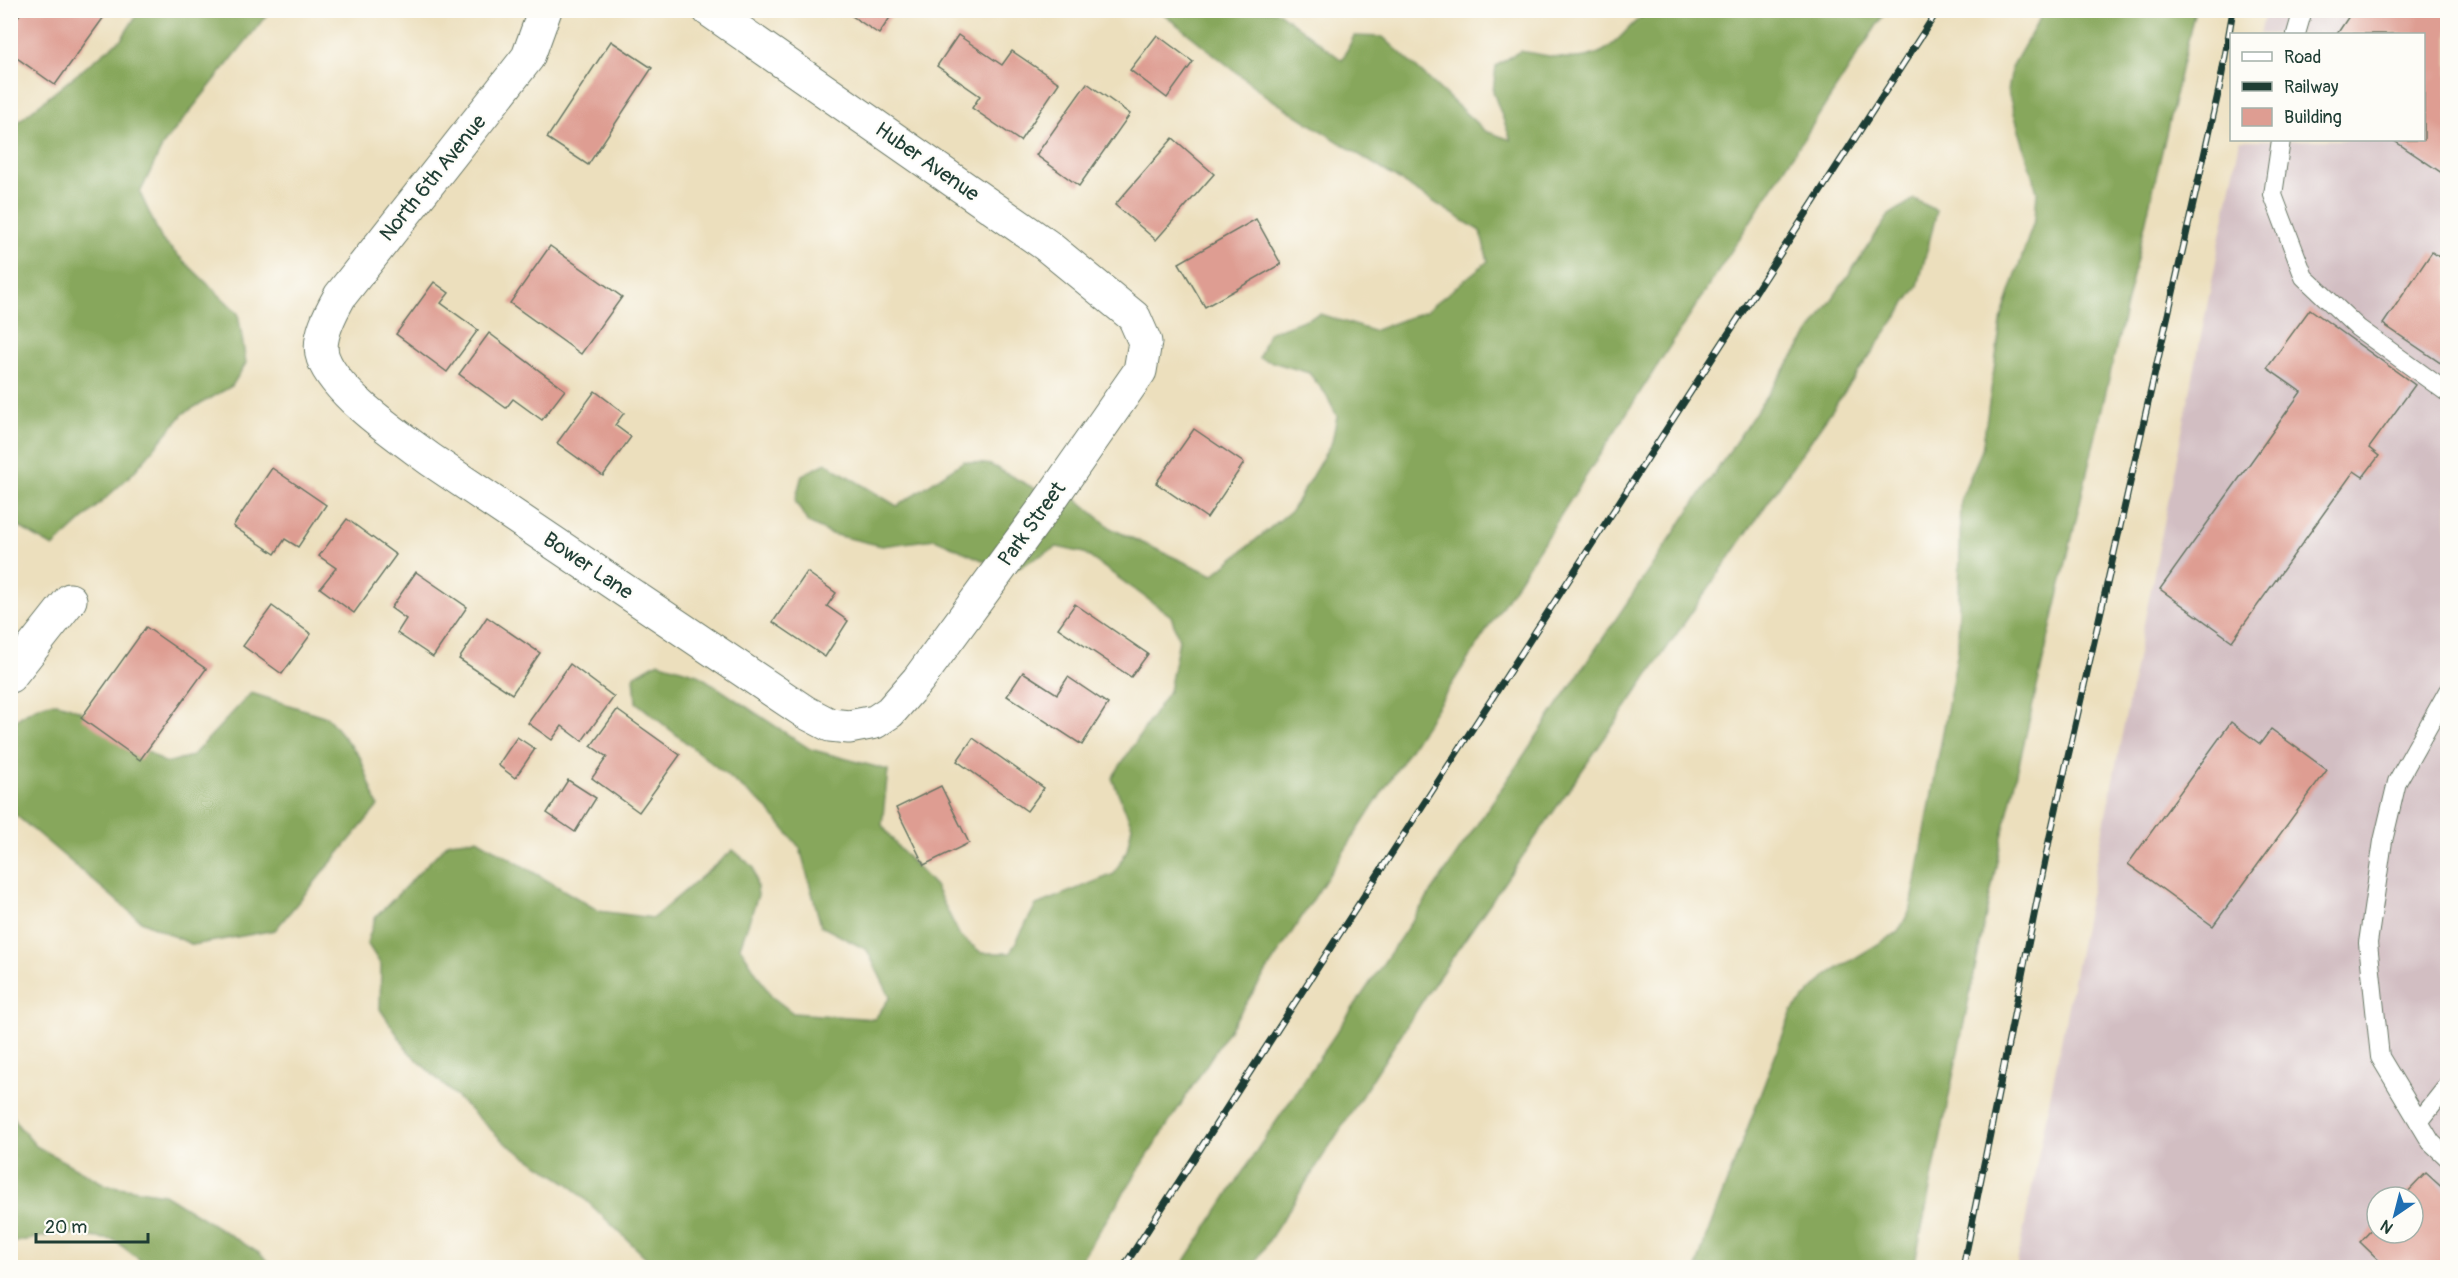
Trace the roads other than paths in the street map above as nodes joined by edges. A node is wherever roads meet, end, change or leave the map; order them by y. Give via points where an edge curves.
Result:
1 (545, 10) edge
2 (709, 10) edge
3 (2303, 10) edge
4 (2296, 33) edge
5 (2281, 141) edge
6 (1138, 323) joint
7 (322, 345) joint
8 (2448, 393) edge
9 (70, 600) dead end
10 (10, 676) edge
11 (2448, 691) edge
12 (890, 712) joint
13 (2448, 1085) edge
14 (2419, 1122) junction
15 (2448, 1158) edge

1 - 7 street, North 6th Avenue via 528,57 340,296 328,316
2 - 6 street, Huber Avenue via 1046,245 1117,300
3 - 4 lane
5 - 8 lane via 2273,195 2304,277 2358,328
6 - 12 street, Park Street via 1145,342 1140,371 918,680
7 - 12 street, Bower Lane via 322,357 338,382 380,422 805,712 830,725 849,727 875,722
9 - 10 street
11 - 14 lane via 2397,782 2383,841 2368,943 2380,1057
13 - 14 lane
14 - 15 lane via 2431,1142

